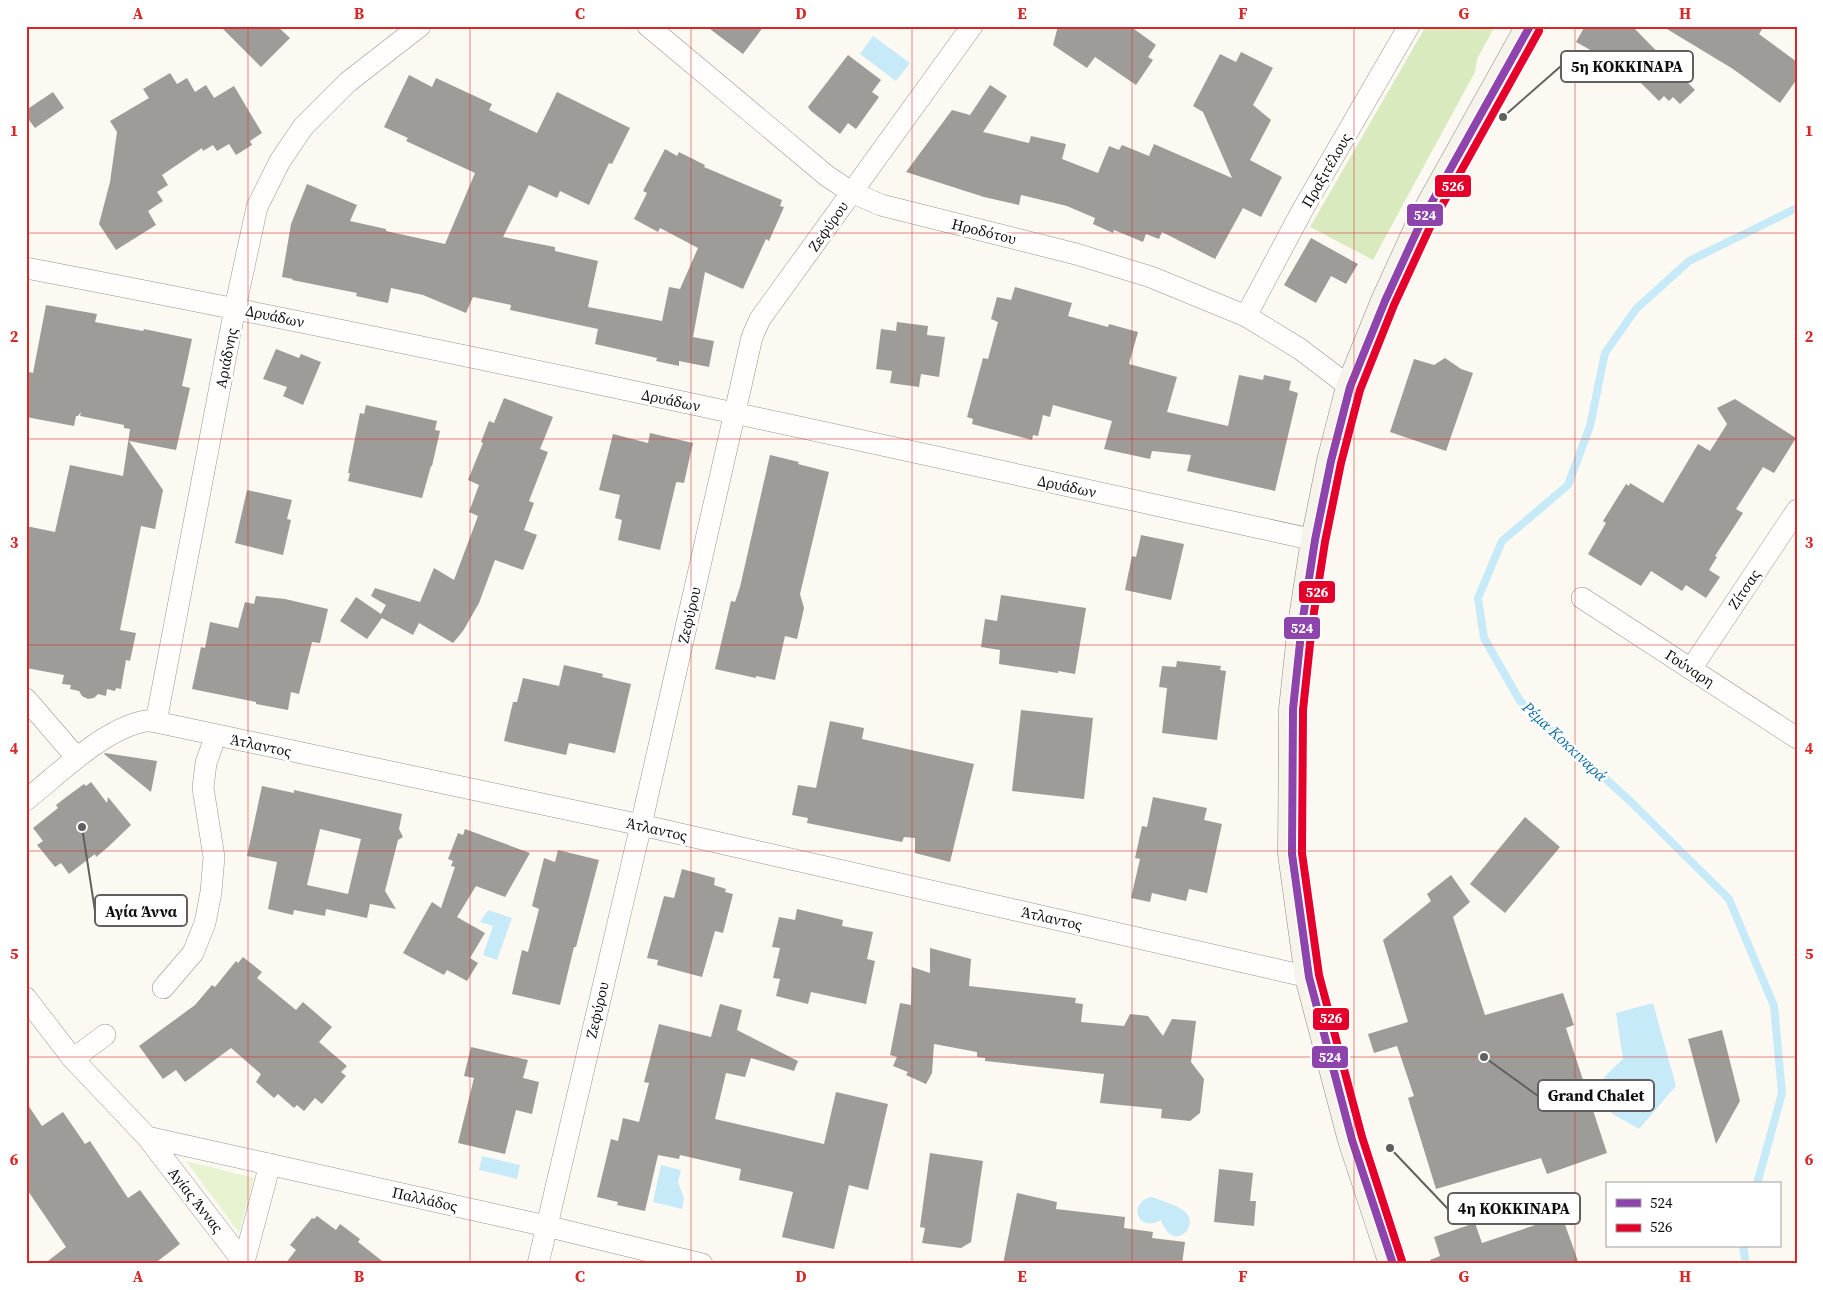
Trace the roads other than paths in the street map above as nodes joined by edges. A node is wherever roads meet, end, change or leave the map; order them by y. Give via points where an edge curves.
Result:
1 (420, 26) edge
2 (648, 26) edge
3 (972, 26) edge
4 (1409, 26) edge
5 (1530, 26) edge
6 (851, 192) junction
7 (26, 268) edge
8 (235, 308) junction
9 (1246, 316) junction
10 (1350, 387) junction
11 (734, 413) junction
12 (1797, 510) edge
13 (1315, 540) junction
14 (1582, 598) dead end
15 (1691, 669) junction
16 (26, 699) edge
17 (156, 722) junction
18 (216, 735) junction
19 (1797, 738) edge
20 (77, 758) junction
21 (26, 800) edge
22 (641, 825) junction
23 (1309, 977) junction
24 (163, 988) dead end
25 (27, 1002) edge
26 (105, 1035) dead end
27 (73, 1059) junction
28 (147, 1137) junction
29 (270, 1164) junction
30 (546, 1226) junction
31 (245, 1263) edge
32 (538, 1264) edge
33 (702, 1264) edge
34 (1394, 1264) edge

1 - 8 street, Αριάδνης via 348,82 303,127 280,161 257,206
2 - 6 street, Ηροδότου via 826,176
3 - 6 street, Ζεφύρου
4 - 9 street, Πραξιτέλους via 1303,209
5 - 10 street via 1422,220
6 - 9 street, Ηροδότου via 881,205 1076,254 1151,277
6 - 11 street, Ζεφύρου via 760,319 752,337
7 - 8 street, Δρυάδων
8 - 11 street, Δρυάδων
8 - 17 street, Αριάδνης
9 - 10 street, Ηροδότου via 1300,349
10 - 13 street
11 - 13 street, Δρυάδων
11 - 22 street, Ζεφύρου
12 - 15 street, Ζίτσας
13 - 23 street via 1293,709 1292,854
14 - 15 street, Γούναρη
15 - 19 street, Γούναρη
16 - 20 street
17 - 18 street, Άτλαντος
17 - 20 street, Άτλαντος via 143,721 122,728
18 - 22 street, Άτλαντος
18 - 24 street via 206,763 202,788 214,857 212,892 193,954
20 - 21 street, Άτλαντος
22 - 23 street, Άτλαντος
22 - 30 street, Ζεφύρου
23 - 34 street via 1352,1140
25 - 27 street
26 - 27 street
27 - 28 street
28 - 29 street, Παλλάδος
28 - 31 street, Αγίας Άννας
29 - 30 street, Παλλάδος
29 - 31 street
30 - 32 street, Ζεφύρου
30 - 33 street, Παλλάδος

